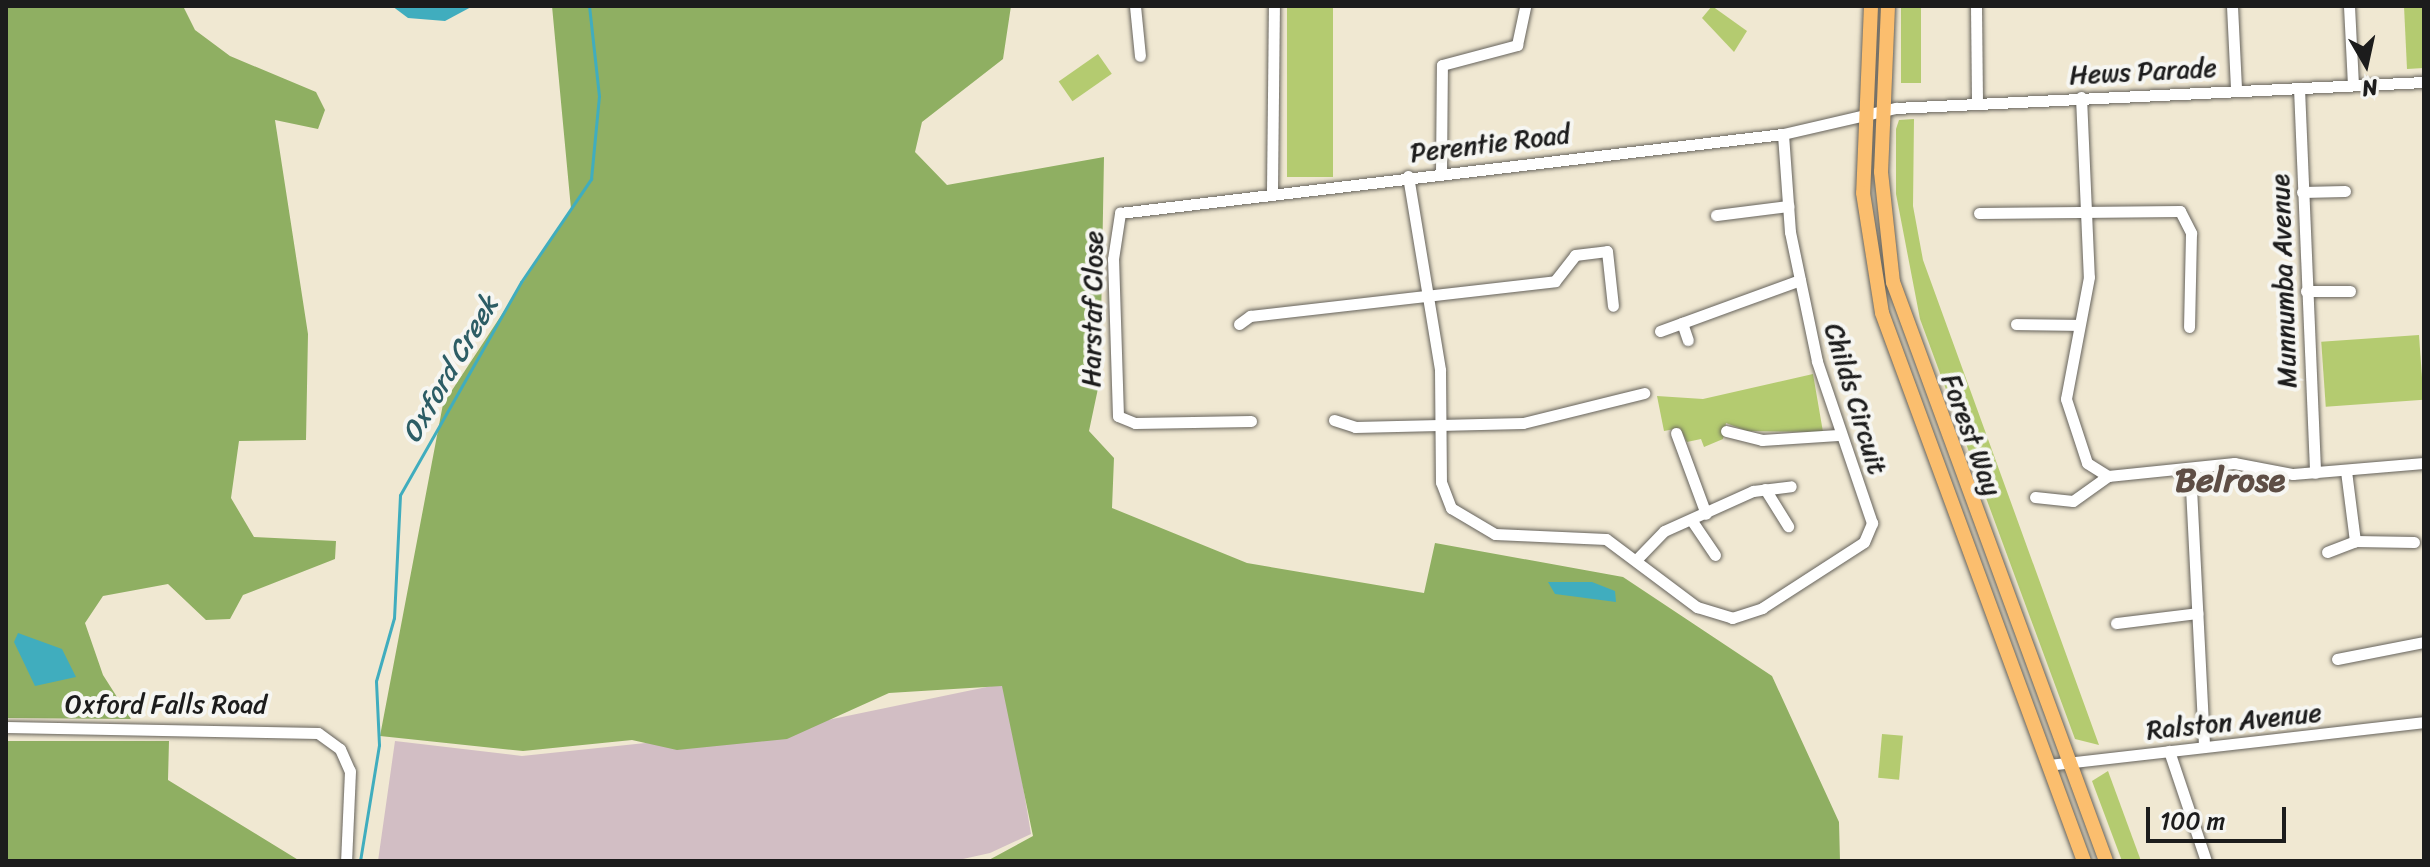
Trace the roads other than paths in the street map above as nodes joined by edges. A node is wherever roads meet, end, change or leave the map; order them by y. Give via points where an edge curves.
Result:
1 (1135, 6) edge
2 (1274, 6) edge
3 (1525, 6) edge
4 (1871, 6) edge
5 (1888, 6) edge
6 (1976, 6) edge
7 (2232, 6) edge
8 (2349, 6) edge
9 (1140, 56) dead end
10 (2424, 82) edge
11 (2353, 85) junction
12 (2299, 88) junction
13 (2236, 89) junction
14 (2081, 97) junction
15 (1977, 104) junction
16 (1882, 110) junction
17 (1864, 116) junction
18 (1783, 134) junction
19 (1441, 172) junction
20 (1408, 176) junction
21 (1272, 191) junction
22 (2345, 191) dead end
23 (2302, 192) junction
24 (1788, 206) junction
25 (2087, 212) junction
26 (1120, 213) joint
27 (1979, 213) dead end
28 (1716, 215) dead end
29 (1800, 280) junction
30 (2306, 291) junction
31 (2350, 291) dead end
32 (1422, 296) junction
33 (1613, 306) dead end
34 (1682, 323) junction
35 (1239, 324) dead end
36 (2016, 324) dead end
37 (2078, 325) junction
38 (2189, 327) dead end
39 (1660, 331) dead end
40 (1688, 340) dead end
41 (1644, 393) dead end
42 (1334, 420) dead end
43 (1251, 421) dead end
44 (1441, 422) junction
45 (1726, 431) dead end
46 (1676, 433) dead end
47 (1838, 435) junction
48 (2424, 463) edge
49 (2190, 468) junction
50 (2346, 471) junction
51 (2315, 473) junction
52 (2108, 476) junction
53 (1791, 486) dead end
54 (1765, 489) junction
55 (2035, 497) dead end
56 (1706, 514) junction
57 (1692, 521) junction
58 (1788, 526) dead end
59 (2355, 541) junction
60 (2414, 542) dead end
61 (2327, 552) dead end
62 (1715, 555) dead end
63 (1636, 560) junction
64 (2197, 613) junction
65 (2116, 623) dead end
66 (2424, 642) edge
67 (2337, 659) dead end
68 (2424, 722) edge
69 (6, 727) edge
70 (2204, 747) junction
71 (2169, 751) junction
72 (2068, 763) junction
73 (2048, 765) junction
74 (346, 861) edge
75 (2084, 861) edge
76 (2106, 861) edge
77 (2206, 861) edge

1 - 9 street
2 - 21 street
3 - 19 street via 1517,45 1442,65
4 - 17 main road, Forest Way
5 - 16 main road, Forest Way
6 - 15 street
7 - 13 street
8 - 11 street
10 - 11 street, Hews Parade
11 - 12 street, Hews Parade
12 - 13 street, Hews Parade
12 - 23 street, Munnumba Avenue
13 - 14 street, Hews Parade
14 - 15 street, Hews Parade
14 - 25 street
15 - 16 street, Hews Parade
16 - 17 street, Hews Parade
16 - 72 main road, Forest Way via 1883,216 1897,295
17 - 18 street, Perentie Road
17 - 73 main road, Forest Way via 1864,210 1882,313
18 - 19 street, Perentie Road
18 - 24 street, Childs Circuit
19 - 20 street, Perentie Road
20 - 21 street, Perentie Road
20 - 32 street, Childs Circuit
21 - 26 street, Perentie Road
22 - 23 street
23 - 30 street, Munnumba Avenue
24 - 28 street
24 - 29 street, Childs Circuit
25 - 27 street
25 - 37 street via 2089,277
25 - 38 street via 2172,208 2187,215
26 - 43 street, Harstaf Close via 1113,259 1118,416 1135,423
29 - 34 street
29 - 47 street, Childs Circuit
30 - 31 street
30 - 51 street, Munnumba Avenue
32 - 33 street via 1555,281 1575,255 1607,251
32 - 35 street via 1250,316
32 - 44 street, Childs Circuit via 1440,370
34 - 39 street
34 - 40 street
36 - 37 street
37 - 52 street via 2066,375 2070,422 2087,463
41 - 44 street via 1532,422
42 - 44 street via 1355,427
44 - 63 street, Childs Circuit via 1443,495 1463,517 1495,534 1606,539
45 - 47 street via 1762,440
46 - 56 street
47 - 63 street, Childs Circuit via 1870,515 1870,534 1762,608 1732,618 1710,614
48 - 50 street
49 - 51 street via 2234,463
49 - 52 street
49 - 64 street
50 - 51 street
50 - 59 street
52 - 55 street via 2073,501
53 - 54 street
54 - 56 street
54 - 58 street
56 - 57 street
57 - 62 street
57 - 63 street via 1652,538
59 - 60 street
59 - 61 street
64 - 65 street
64 - 70 street
66 - 67 street
68 - 70 street, Ralston Avenue
69 - 74 street, Oxford Falls Road via 293,727 325,736 350,771
70 - 71 street, Ralston Avenue
71 - 72 street, Ralston Avenue
71 - 77 street
72 - 73 street, Ralston Avenue
72 - 76 main road, Forest Way
73 - 75 main road, Forest Way

